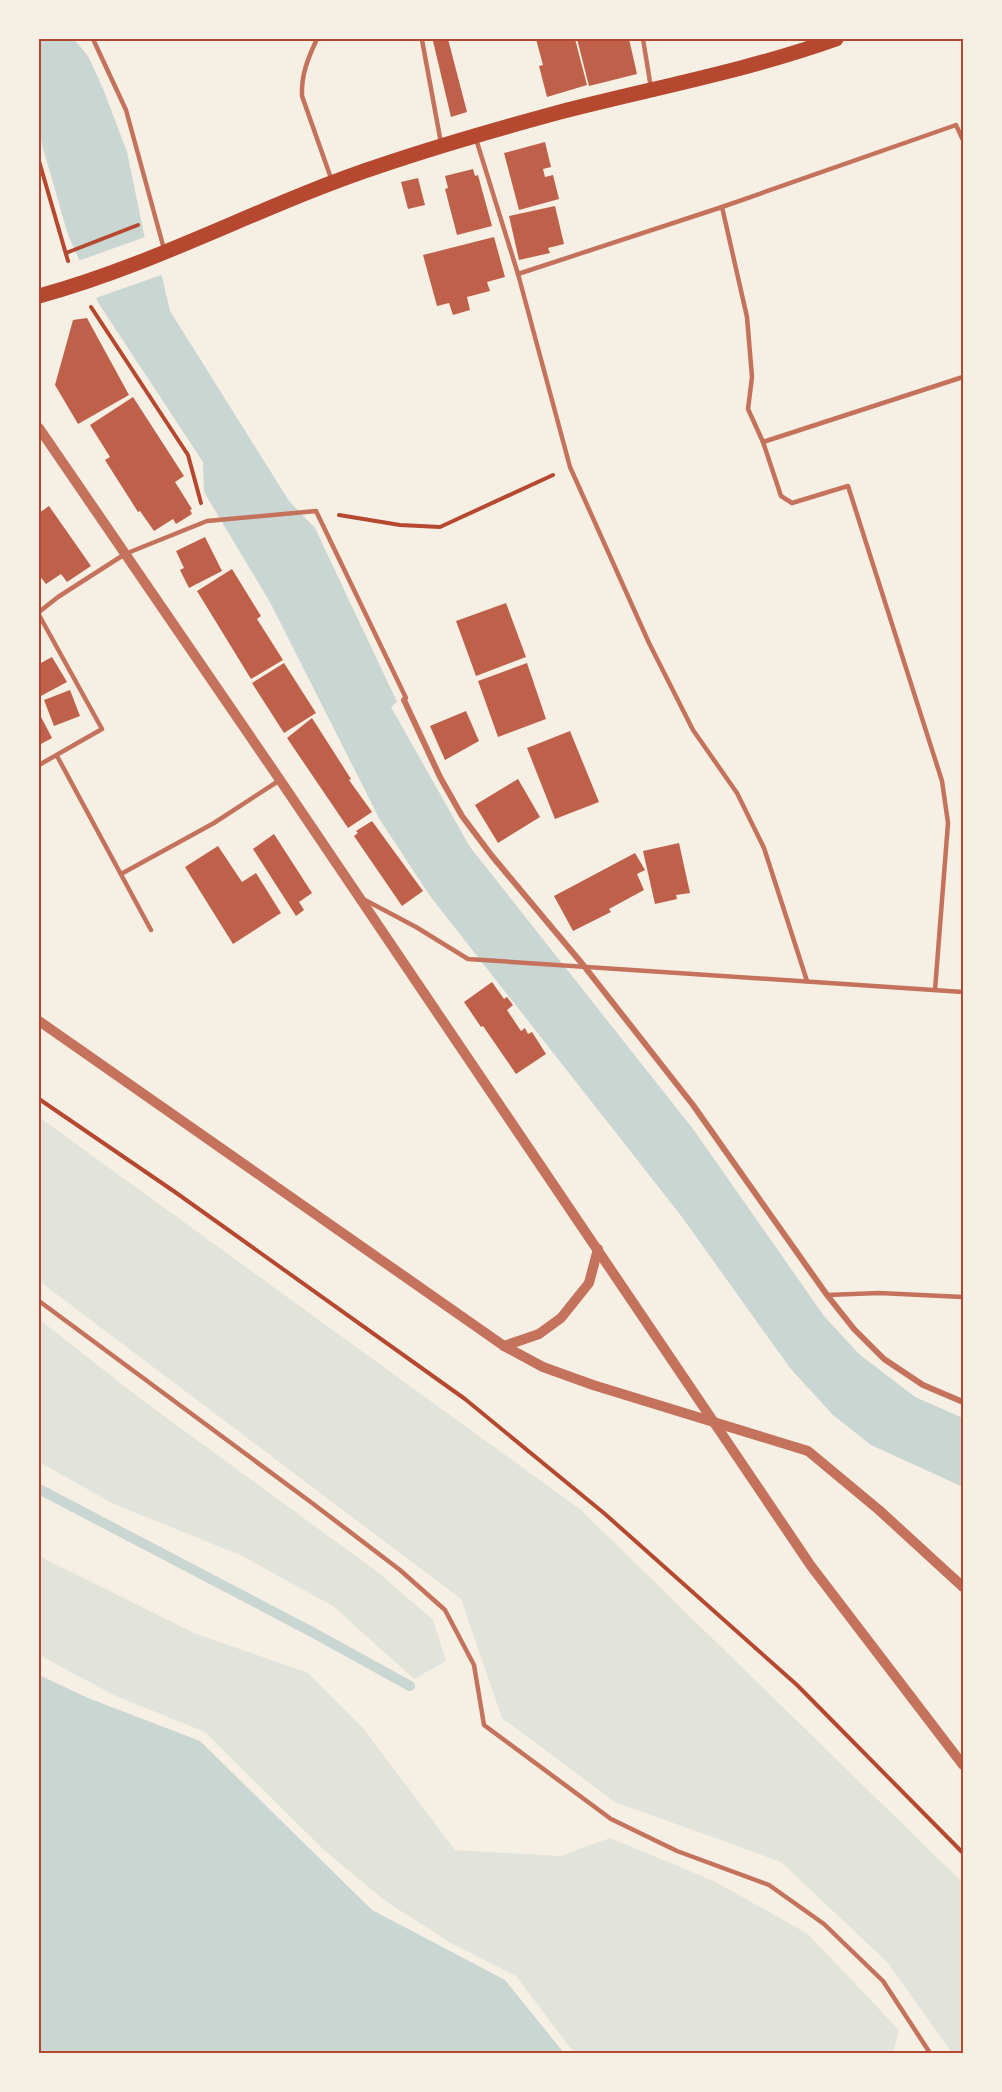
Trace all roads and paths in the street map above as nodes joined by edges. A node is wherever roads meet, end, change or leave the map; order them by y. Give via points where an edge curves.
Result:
1 (93, 39) edge
2 (317, 39) edge
3 (643, 39) edge
4 (836, 39) edge
5 (422, 40) edge
6 (651, 91) junction
7 (963, 122) edge
8 (956, 125) junction
9 (476, 136) junction
10 (963, 140) edge
11 (441, 146) junction
12 (39, 161) edge
13 (332, 182) junction
14 (722, 207) junction
15 (155, 219) junction
16 (161, 252) junction
17 (66, 253) junction
18 (70, 266) dead end
19 (518, 274) junction
20 (84, 282) junction
21 (40, 297) edge
22 (963, 377) edge
23 (39, 428) edge
24 (762, 442) junction
25 (570, 467) junction
26 (316, 511) junction
27 (207, 521) junction
28 (125, 554) junction
29 (39, 614) edge
30 (404, 700) joint
31 (57, 756) junction
32 (39, 765) edge
33 (280, 780) junction
34 (121, 874) junction
35 (360, 897) junction
36 (151, 930) dead end
37 (584, 966) junction
38 (807, 981) junction
39 (935, 990) junction
40 (963, 992) edge
41 (39, 1021) edge
42 (39, 1099) edge
43 (598, 1250) junction
44 (827, 1295) junction
45 (963, 1297) edge
46 (39, 1301) edge
47 (504, 1346) junction
48 (963, 1402) edge
49 (712, 1420) junction
50 (963, 1587) edge
51 (963, 1765) edge
52 (963, 1853) edge
53 (930, 2053) edge

1 - 15 lane via 126,110
2 - 13 lane via 307,61 302,96
3 - 6 lane
4 - 6 main road via 744,69
5 - 11 lane
6 - 9 main road
7 - 8 lane
8 - 10 lane
8 - 14 lane
9 - 11 main road
9 - 19 lane
11 - 13 main road
12 - 17 path
13 - 16 main road
14 - 19 lane
14 - 24 lane via 747,317 752,377 748,409
15 - 16 lane
15 - 17 path
16 - 20 main road
17 - 18 path
19 - 25 lane
20 - 21 main road
20 - 27 path via 91,308 188,455
22 - 24 lane
23 - 28 street
24 - 39 lane via 782,496 792,503 848,486 942,781 948,823
25 - 26 path via 440,527 400,525
25 - 38 lane via 693,730 737,793 764,848
26 - 27 lane
26 - 30 lane
27 - 28 lane
28 - 29 lane via 58,597
28 - 33 street
29 - 31 lane via 102,729
30 - 37 street via 462,816
31 - 32 lane
31 - 34 lane
33 - 34 lane via 214,823
33 - 35 street
34 - 36 lane
35 - 37 lane via 468,959
35 - 43 street
37 - 38 lane
37 - 44 street via 693,1105
38 - 39 lane
39 - 40 lane
41 - 47 street
42 - 52 path via 474,1406 605,1514 796,1685
43 - 47 street via 589,1283 561,1318 539,1334
43 - 49 street
44 - 45 lane
44 - 48 street via 884,1359 923,1385
46 - 53 lane via 312,1503 445,1610 474,1665 484,1725 611,1819 677,1851 769,1885 824,1924 883,1981
47 - 49 street via 543,1367 635,1399
49 - 50 street via 808,1451
49 - 51 street via 811,1566

